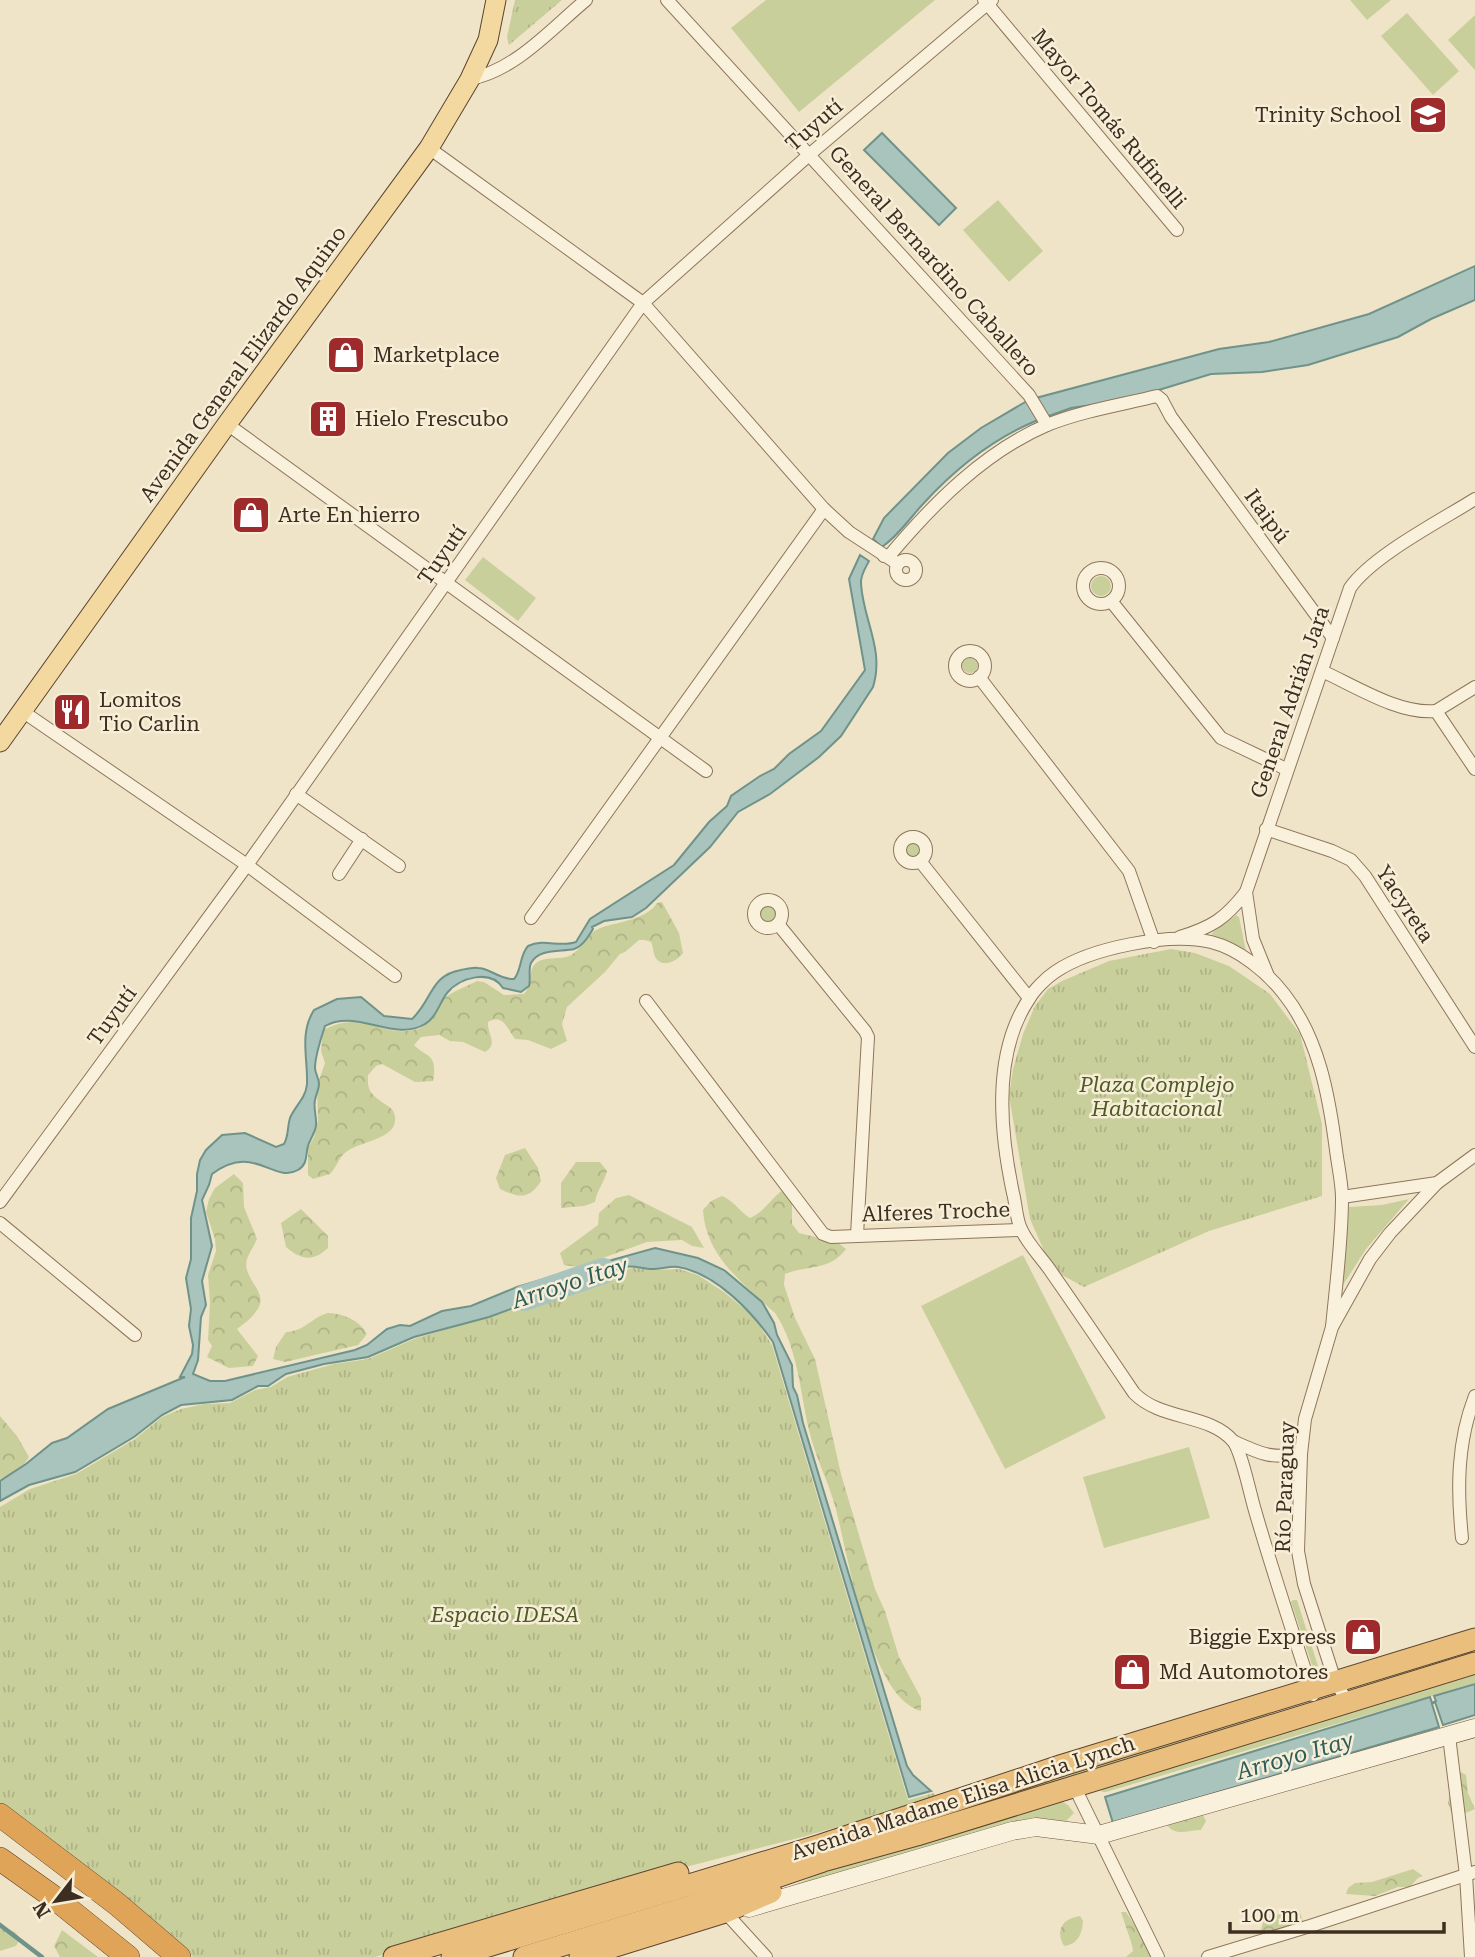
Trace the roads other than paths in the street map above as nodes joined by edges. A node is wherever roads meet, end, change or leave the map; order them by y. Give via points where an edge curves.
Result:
1 (496, 0) edge
2 (586, 0) edge
3 (667, 0) edge
4 (988, 1) edge
5 (470, 79) junction
6 (429, 148) junction
7 (810, 154) junction
8 (1177, 230) dead end
9 (643, 303) junction
10 (227, 424) junction
11 (1047, 425) junction
12 (1475, 499) edge
13 (824, 509) junction
14 (884, 556) junction
15 (898, 564) dead end
16 (446, 583) junction
17 (1111, 601) dead end
18 (1333, 638) junction
19 (1321, 671) junction
20 (979, 677) dead end
21 (1475, 687) edge
22 (23, 711) junction
23 (1436, 711) junction
24 (659, 738) junction
25 (0, 742) edge
26 (1286, 769) junction
27 (1475, 769) edge
28 (706, 771) dead end
29 (296, 794) junction
30 (1266, 829) junction
31 (362, 839) junction
32 (920, 861) dead end
33 (247, 865) junction
34 (399, 866) dead end
35 (339, 874) dead end
36 (1246, 892) junction
37 (531, 918) dead end
38 (778, 924) dead end
39 (1173, 939) junction
40 (1154, 942) junction
41 (395, 976) dead end
42 (1269, 977) junction
43 (1029, 998) junction
44 (646, 1001) dead end
45 (1475, 1047) edge
46 (1475, 1155) edge
47 (1437, 1183) junction
48 (1342, 1197) junction
49 (0, 1202) edge
50 (0, 1223) edge
51 (1021, 1230) junction
52 (857, 1235) junction
53 (1332, 1327) junction
54 (135, 1335) dead end
55 (1475, 1396) edge
56 (1235, 1442) junction
57 (1301, 1454) junction
58 (1462, 1538) dead end
59 (1475, 1639) edge
60 (1475, 1663) edge
61 (1335, 1681) junction
62 (1311, 1688) junction
63 (1347, 1701) junction
64 (1318, 1711) junction
65 (1475, 1728) edge
66 (1449, 1736) junction
67 (1074, 1786) junction
68 (0, 1815) edge
69 (0, 1832) edge
70 (1099, 1835) junction
71 (856, 1842) junction
72 (0, 1859) edge
73 (1470, 1873) edge
74 (0, 1875) edge
75 (731, 1909) junction
76 (104, 1957) edge
77 (128, 1957) edge
78 (154, 1957) edge
79 (178, 1957) edge
80 (394, 1957) edge
81 (452, 1957) edge
82 (524, 1957) edge
83 (580, 1957) edge
84 (766, 1957) edge
85 (1158, 1957) edge
86 (1208, 1957) edge
87 (1471, 1957) edge

1 - 5 main road, Avenida General Elizardo Aquino via 488,40
2 - 5 street via 508,65
3 - 7 street, General Bernardino Caballero
4 - 7 street, Tuyutí
4 - 8 street, Mayor Tomás Rufinelli
5 - 6 main road, Avenida General Elizardo Aquino
6 - 9 street
6 - 10 main road, Avenida General Elizardo Aquino
7 - 9 street, Tuyutí
7 - 11 street, General Bernardino Caballero via 1029,395
9 - 13 street
9 - 16 street, Tuyutí
10 - 16 street
10 - 22 main road, Avenida General Elizardo Aquino
11 - 14 street via 1015,442 948,492 890,555
11 - 18 street, Itaipú via 1157,396
12 - 18 street, General Adrián Jara via 1358,577
13 - 14 street
13 - 24 street
14 - 15 street
16 - 24 street
16 - 29 street, Tuyutí
17 - 26 street via 1221,738
18 - 19 street, General Adrián Jara
19 - 23 street via 1401,707
19 - 26 street, General Adrián Jara
20 - 40 street via 1129,871
21 - 23 street
22 - 25 main road, Avenida General Elizardo Aquino
22 - 33 street
23 - 27 street
24 - 28 street
24 - 37 street
26 - 30 street, General Adrián Jara
29 - 31 street
29 - 33 street, Tuyutí
30 - 36 street, General Adrián Jara
30 - 45 street, Yacyreta via 1351,860
31 - 34 street
31 - 35 street
32 - 43 street
33 - 41 street
33 - 49 street, Tuyutí
36 - 39 street via 1230,913 1208,928
36 - 42 street, General Adrián Jara via 1253,939
38 - 52 street via 868,1037
39 - 40 street, Alferes Troche
39 - 42 street, Alferes Troche via 1211,942 1242,956
40 - 43 street, Alferes Troche via 1085,958 1054,973
42 - 48 street, Alferes Troche via 1302,1023 1316,1053 1326,1087
43 - 51 street, Alferes Troche via 1014,1028 1001,1099
44 - 52 street, Alferes Troche via 822,1234
46 - 47 street, Río Paraguay
47 - 48 street
47 - 53 street, Río Paraguay via 1370,1259
48 - 53 street, Alferes Troche
50 - 54 street
51 - 52 street, Alferes Troche
51 - 56 street via 1143,1402 1212,1426
53 - 57 street, Río Paraguay via 1305,1419
55 - 58 street via 1463,1430 1457,1490
56 - 57 street via 1265,1456
56 - 62 street, Río Paraguay
57 - 61 street, Río Paraguay via 1298,1551
59 - 61 highway, Avenida Madame Elisa Alicia Lynch
60 - 63 highway, Avenida Madame Elisa Alicia Lynch
61 - 62 highway, Avenida Madame Elisa Alicia Lynch
61 - 63 street, Río Paraguay
62 - 64 street, Río Paraguay
62 - 71 highway, Avenida Madame Elisa Alicia Lynch
63 - 64 highway, Avenida Madame Elisa Alicia Lynch
64 - 67 highway, Avenida Madame Elisa Alicia Lynch
65 - 66 main road
66 - 70 main road
66 - 73 street
67 - 70 street
67 - 71 highway, Avenida Madame Elisa Alicia Lynch
68 - 79 highway
69 - 78 highway
70 - 75 main road via 1036,1828 1012,1831 755,1908
70 - 85 street
71 - 75 highway via 826,1868
71 - 80 highway via 818,1836
71 - 81 highway, Avenida Madame Elisa Alicia Lynch via 821,1844
71 - 82 highway, Avenida Madame Elisa Alicia Lynch
72 - 77 highway
73 - 86 street
73 - 87 street
74 - 76 highway
75 - 83 highway
75 - 84 street

